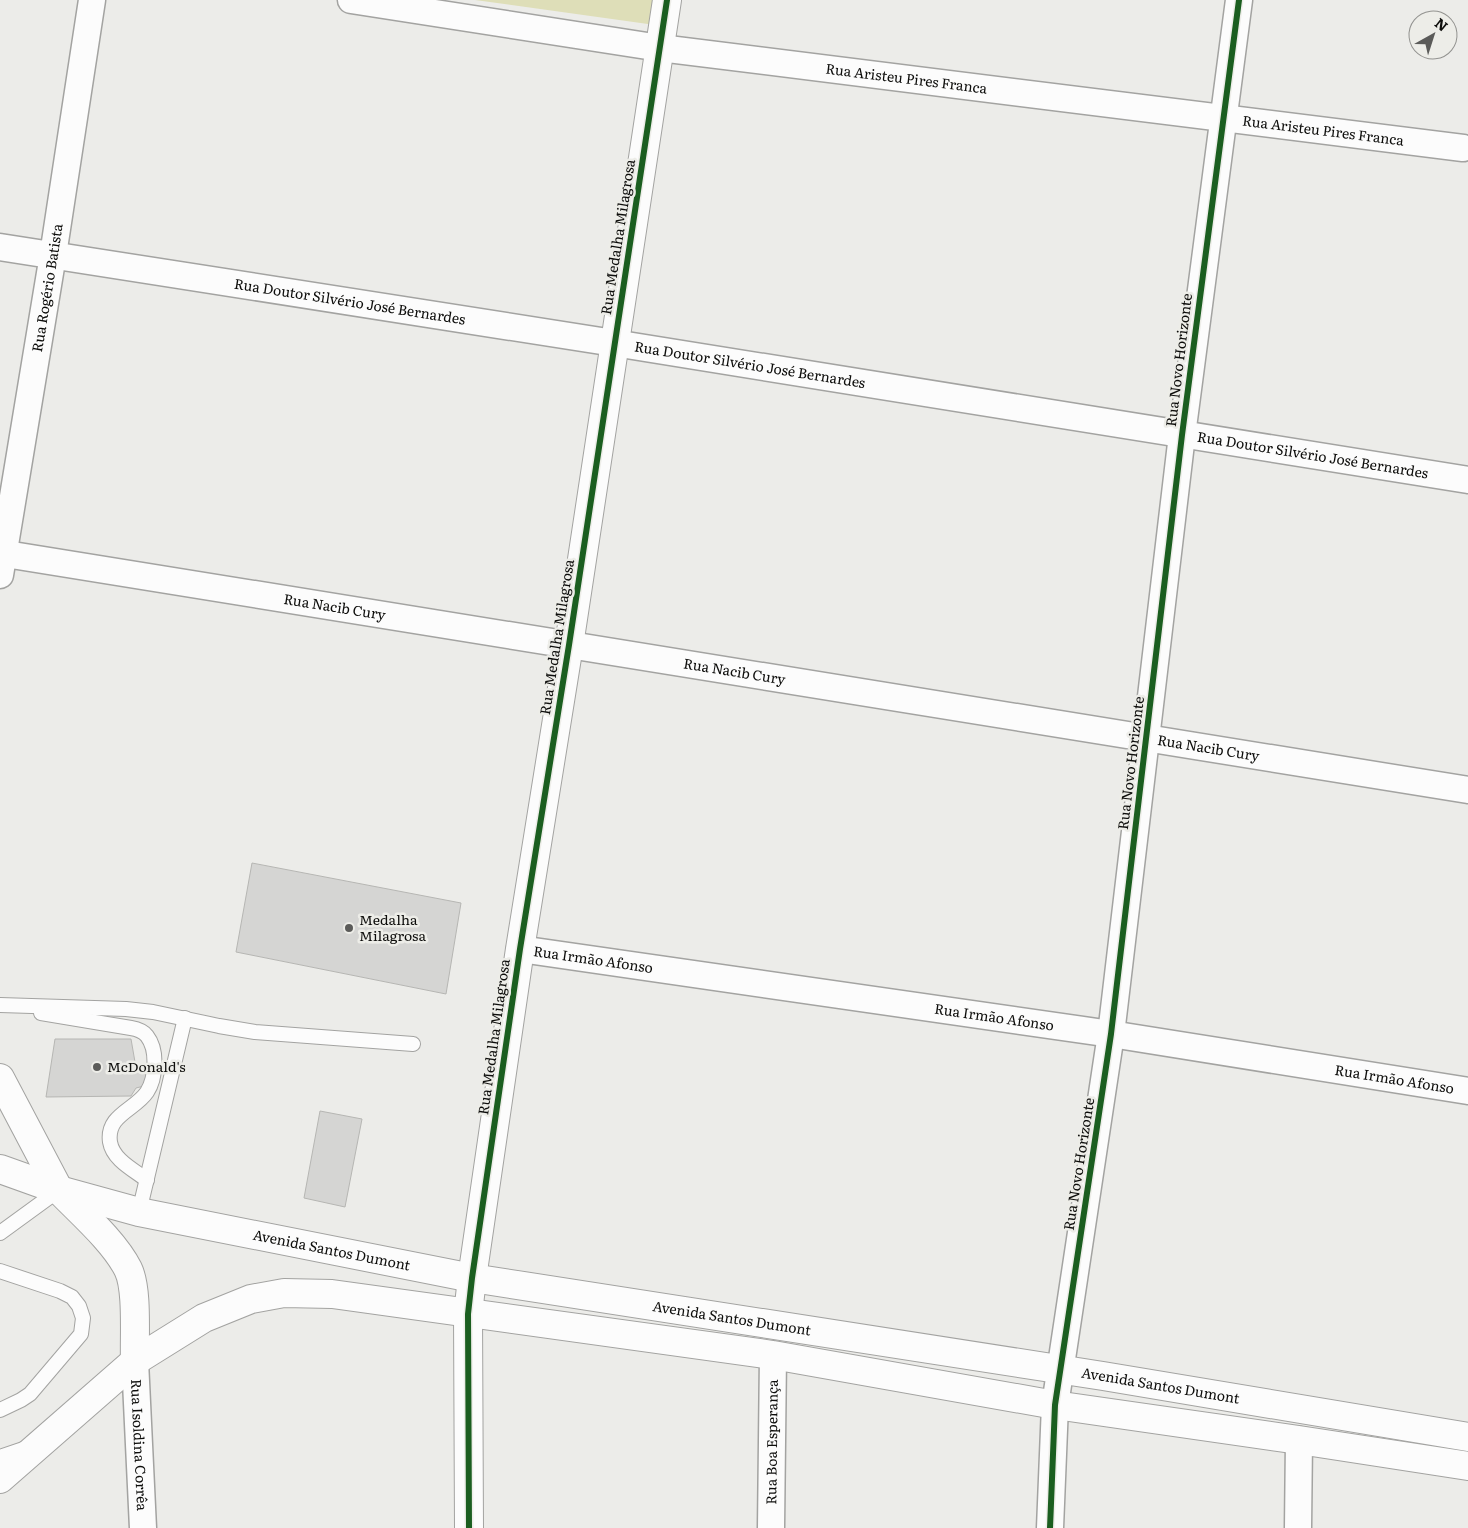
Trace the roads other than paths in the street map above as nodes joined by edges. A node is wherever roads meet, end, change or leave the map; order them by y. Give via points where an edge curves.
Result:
1 (92, 0) edge
2 (351, 0) edge
3 (667, 0) edge
4 (1239, 0) edge
5 (660, 48) junction
6 (1223, 119) junction
7 (1463, 148) dead end
8 (0, 247) edge
9 (52, 255) junction
10 (614, 343) junction
11 (1182, 435) junction
12 (1468, 480) edge
13 (1, 561) edge
14 (569, 645) junction
15 (1146, 738) junction
16 (1468, 790) edge
17 (520, 949) junction
18 (0, 1006) edge
19 (185, 1018) junction
20 (1111, 1034) junction
21 (413, 1044) dead end
22 (0, 1078) edge
23 (1468, 1091) edge
24 (0, 1170) edge
25 (147, 1180) junction
26 (59, 1190) junction
27 (139, 1212) junction
28 (0, 1233) edge
29 (0, 1271) edge
30 (472, 1278) junction
31 (468, 1314) junction
32 (773, 1355) junction
33 (135, 1361) junction
34 (1060, 1370) junction
35 (1055, 1405) junction
36 (0, 1410) edge
37 (1468, 1437) edge
38 (44, 1440) junction
39 (1299, 1440) junction
40 (0, 1457) edge
41 (1468, 1466) edge
42 (0, 1479) edge
43 (143, 1528) edge
44 (469, 1528) edge
45 (770, 1528) edge
46 (1050, 1528) edge
47 (1298, 1528) edge

1 - 9 street, Rua Rogério Batista
2 - 5 street, Rua Aristeu Pires Franca
3 - 5 main road, Rua Medalha Milagrosa
4 - 6 street, Rua Novo Horizonte
5 - 6 street, Rua Aristeu Pires Franca
5 - 10 main road, Rua Medalha Milagrosa
6 - 7 street, Rua Aristeu Pires Franca
6 - 11 street, Rua Novo Horizonte
8 - 9 street, Rua Doutor Silvério José Bernardes
9 - 10 street, Rua Doutor Silvério José Bernardes
9 - 13 street, Rua Rogério Batista
10 - 11 street, Rua Doutor Silvério José Bernardes
10 - 14 main road, Rua Medalha Milagrosa
11 - 12 street, Rua Doutor Silvério José Bernardes
11 - 15 street, Rua Novo Horizonte
13 - 14 street, Rua Nacib Cury
14 - 15 street, Rua Nacib Cury
14 - 17 main road, Rua Medalha Milagrosa
15 - 16 street, Rua Nacib Cury
15 - 20 street, Rua Novo Horizonte
17 - 20 street, Rua Irmão Afonso
17 - 30 main road, Rua Medalha Milagrosa
18 - 19 lane via 126,1008
18 - 25 lane via 131,1028 148,1036 155,1061 153,1079 148,1092 114,1122 110,1141 112,1151 120,1160
19 - 21 lane via 255,1032
19 - 25 lane
20 - 23 street, Rua Irmão Afonso
20 - 34 street, Rua Novo Horizonte
22 - 26 main road
24 - 26 main road, Avenida Santos Dumont
25 - 27 lane
26 - 27 main road, Avenida Santos Dumont
26 - 28 lane
26 - 33 main road via 112,1245 128,1270 133,1292
27 - 30 main road, Avenida Santos Dumont
29 - 36 lane via 60,1290 72,1297 83,1318 81,1334 30,1394
30 - 31 main road, Rua Medalha Milagrosa
30 - 34 main road, Avenida Santos Dumont
31 - 32 main road
31 - 33 main road via 332,1294 284,1293 251,1299 204,1318
31 - 44 main road, Rua Medalha Milagrosa
32 - 35 main road
32 - 45 street, Rua Boa Esperança
33 - 38 main road
33 - 43 street, Rua Isoldina Corrêa
34 - 35 street, Rua Novo Horizonte
34 - 37 main road, Avenida Santos Dumont
35 - 39 main road
35 - 46 street, Rua Novo Horizonte
38 - 40 lane
38 - 42 main road
39 - 41 main road
39 - 47 street

